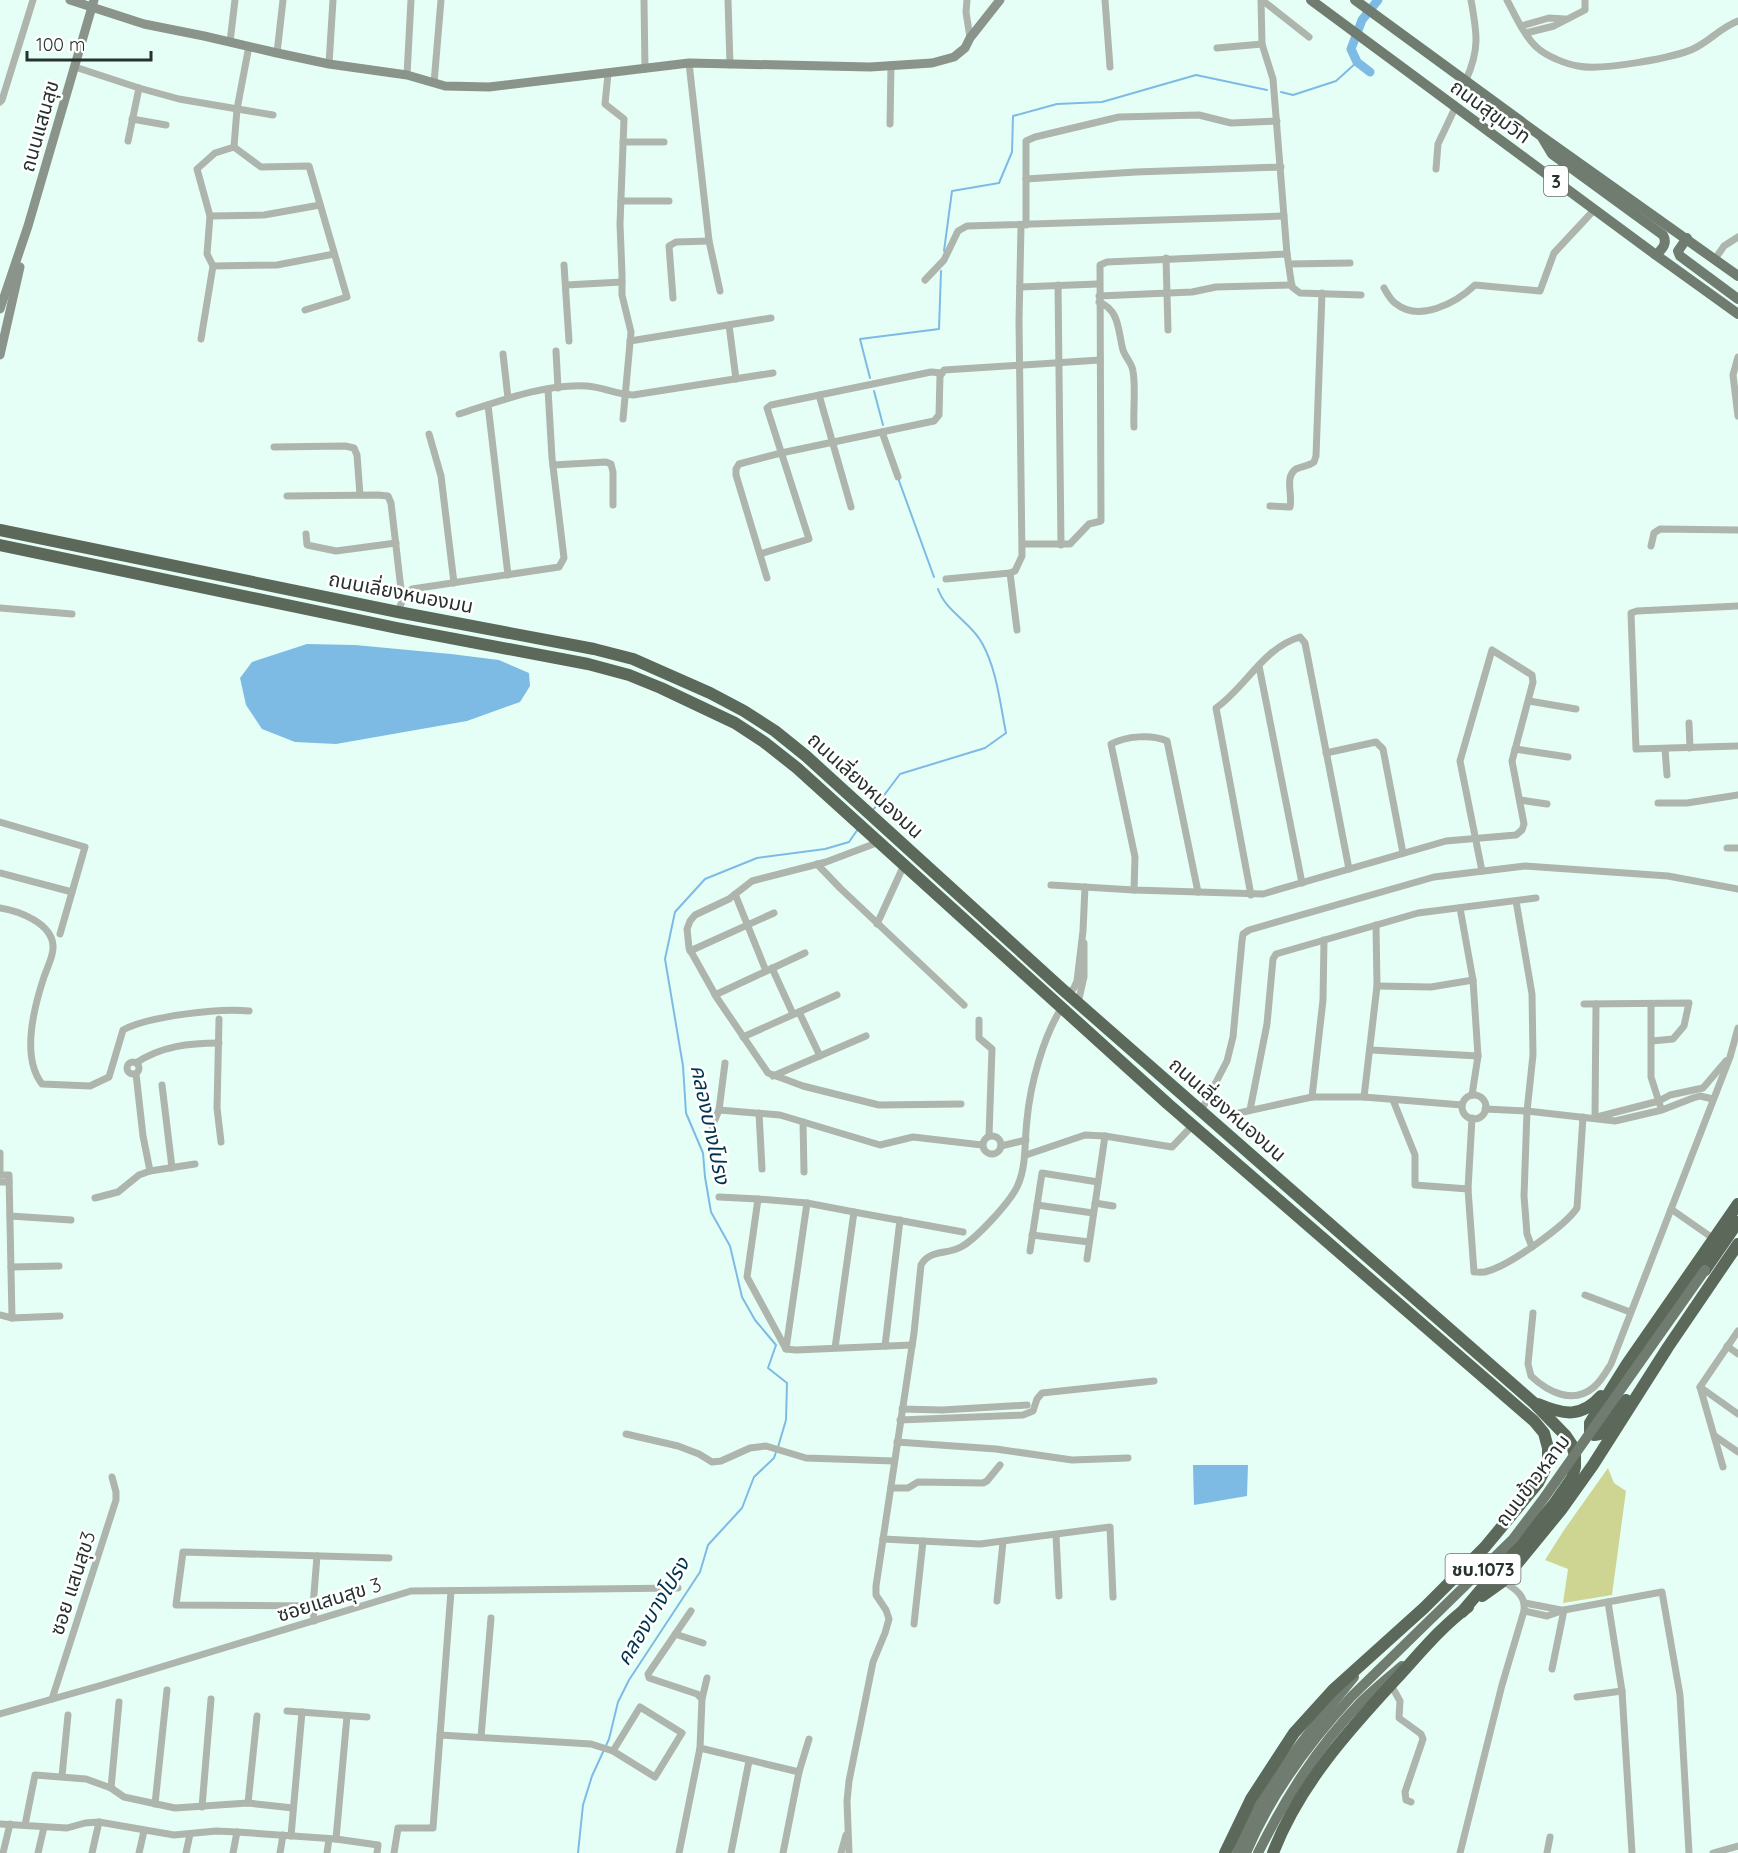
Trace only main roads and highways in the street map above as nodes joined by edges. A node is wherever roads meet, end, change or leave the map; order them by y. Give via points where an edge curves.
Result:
1 (1311, 0) edge
2 (1357, 1) edge
3 (1541, 136) junction
4 (1687, 238) junction
5 (1656, 255) junction
6 (1738, 276) edge
7 (1738, 299) edge
8 (1738, 314) edge
9 (0, 530) edge
10 (0, 545) edge
11 (1178, 1092) junction
12 (1168, 1104) junction
13 (1738, 1204) edge
14 (1738, 1222) edge
15 (1738, 1244) edge
16 (1705, 1270) joint
17 (1668, 1347) junction
18 (1619, 1367) junction
19 (1534, 1403) junction
20 (1462, 1612) junction
21 (1436, 1636) junction
22 (1366, 1662) junction
23 (1225, 1853) edge
24 (1237, 1853) edge
25 (1246, 1853) edge
26 (1258, 1853) edge
27 (1273, 1853) edge

1 - 5 main road, ถนนสุขุมวิท / 3
2 - 3 main road, ถนนสุขุมวิท / 3
3 - 4 main road, ถนนสุขุมวิท / 3
3 - 5 main road via 1552,154 1663,235 1665,244
4 - 6 main road, ถนนสุขุมวิท / 3
4 - 7 main road via 1679,246 1680,256
5 - 8 main road, ถนนสุขุมวิท / 3
9 - 11 highway, ถนนเลี่ยงหนองมน via 400,606 594,649 644,664 710,693 775,731
10 - 12 highway, ถนนเลี่ยงหนองมน via 588,664 661,688 735,723 789,761
11 - 12 highway
11 - 19 highway, ถนนเลี่ยงหนองมน
12 - 22 highway, ถนนเลี่ยงหนองมน via 1526,1413 1540,1428 1548,1448 1548,1463 1538,1483 1485,1547
13 - 18 highway
14 - 16 highway, ถนนข้าวหลาม / ชบ.1073
15 - 17 highway, ถนนข้าวหลาม / ชบ.1073
16 - 25 main road, ถนนข้าวหลาม / ชบ.1073, bridge via 1513,1539 1351,1697 1304,1752
17 - 18 highway via 1602,1432 1592,1434 1590,1423
17 - 20 highway, ถนนข้าวหลาม / ชบ.1073 via 1561,1510 1503,1581
18 - 19 highway via 1592,1406 1577,1412 1555,1411
19 - 20 highway, ถนนเลี่ยงหนองมน via 1572,1445 1572,1478
20 - 21 highway, ถนนข้าวหลาม / ชบ.1073
21 - 26 main road, ถนนข้าวหลาม / ชบ.1073 via 1337,1729 1299,1779
21 - 27 highway via 1354,1724 1306,1788
22 - 23 highway, ถนนเลี่ยงหนองมน via 1333,1690 1294,1733 1251,1800
22 - 24 main road via 1296,1748 1255,1814

